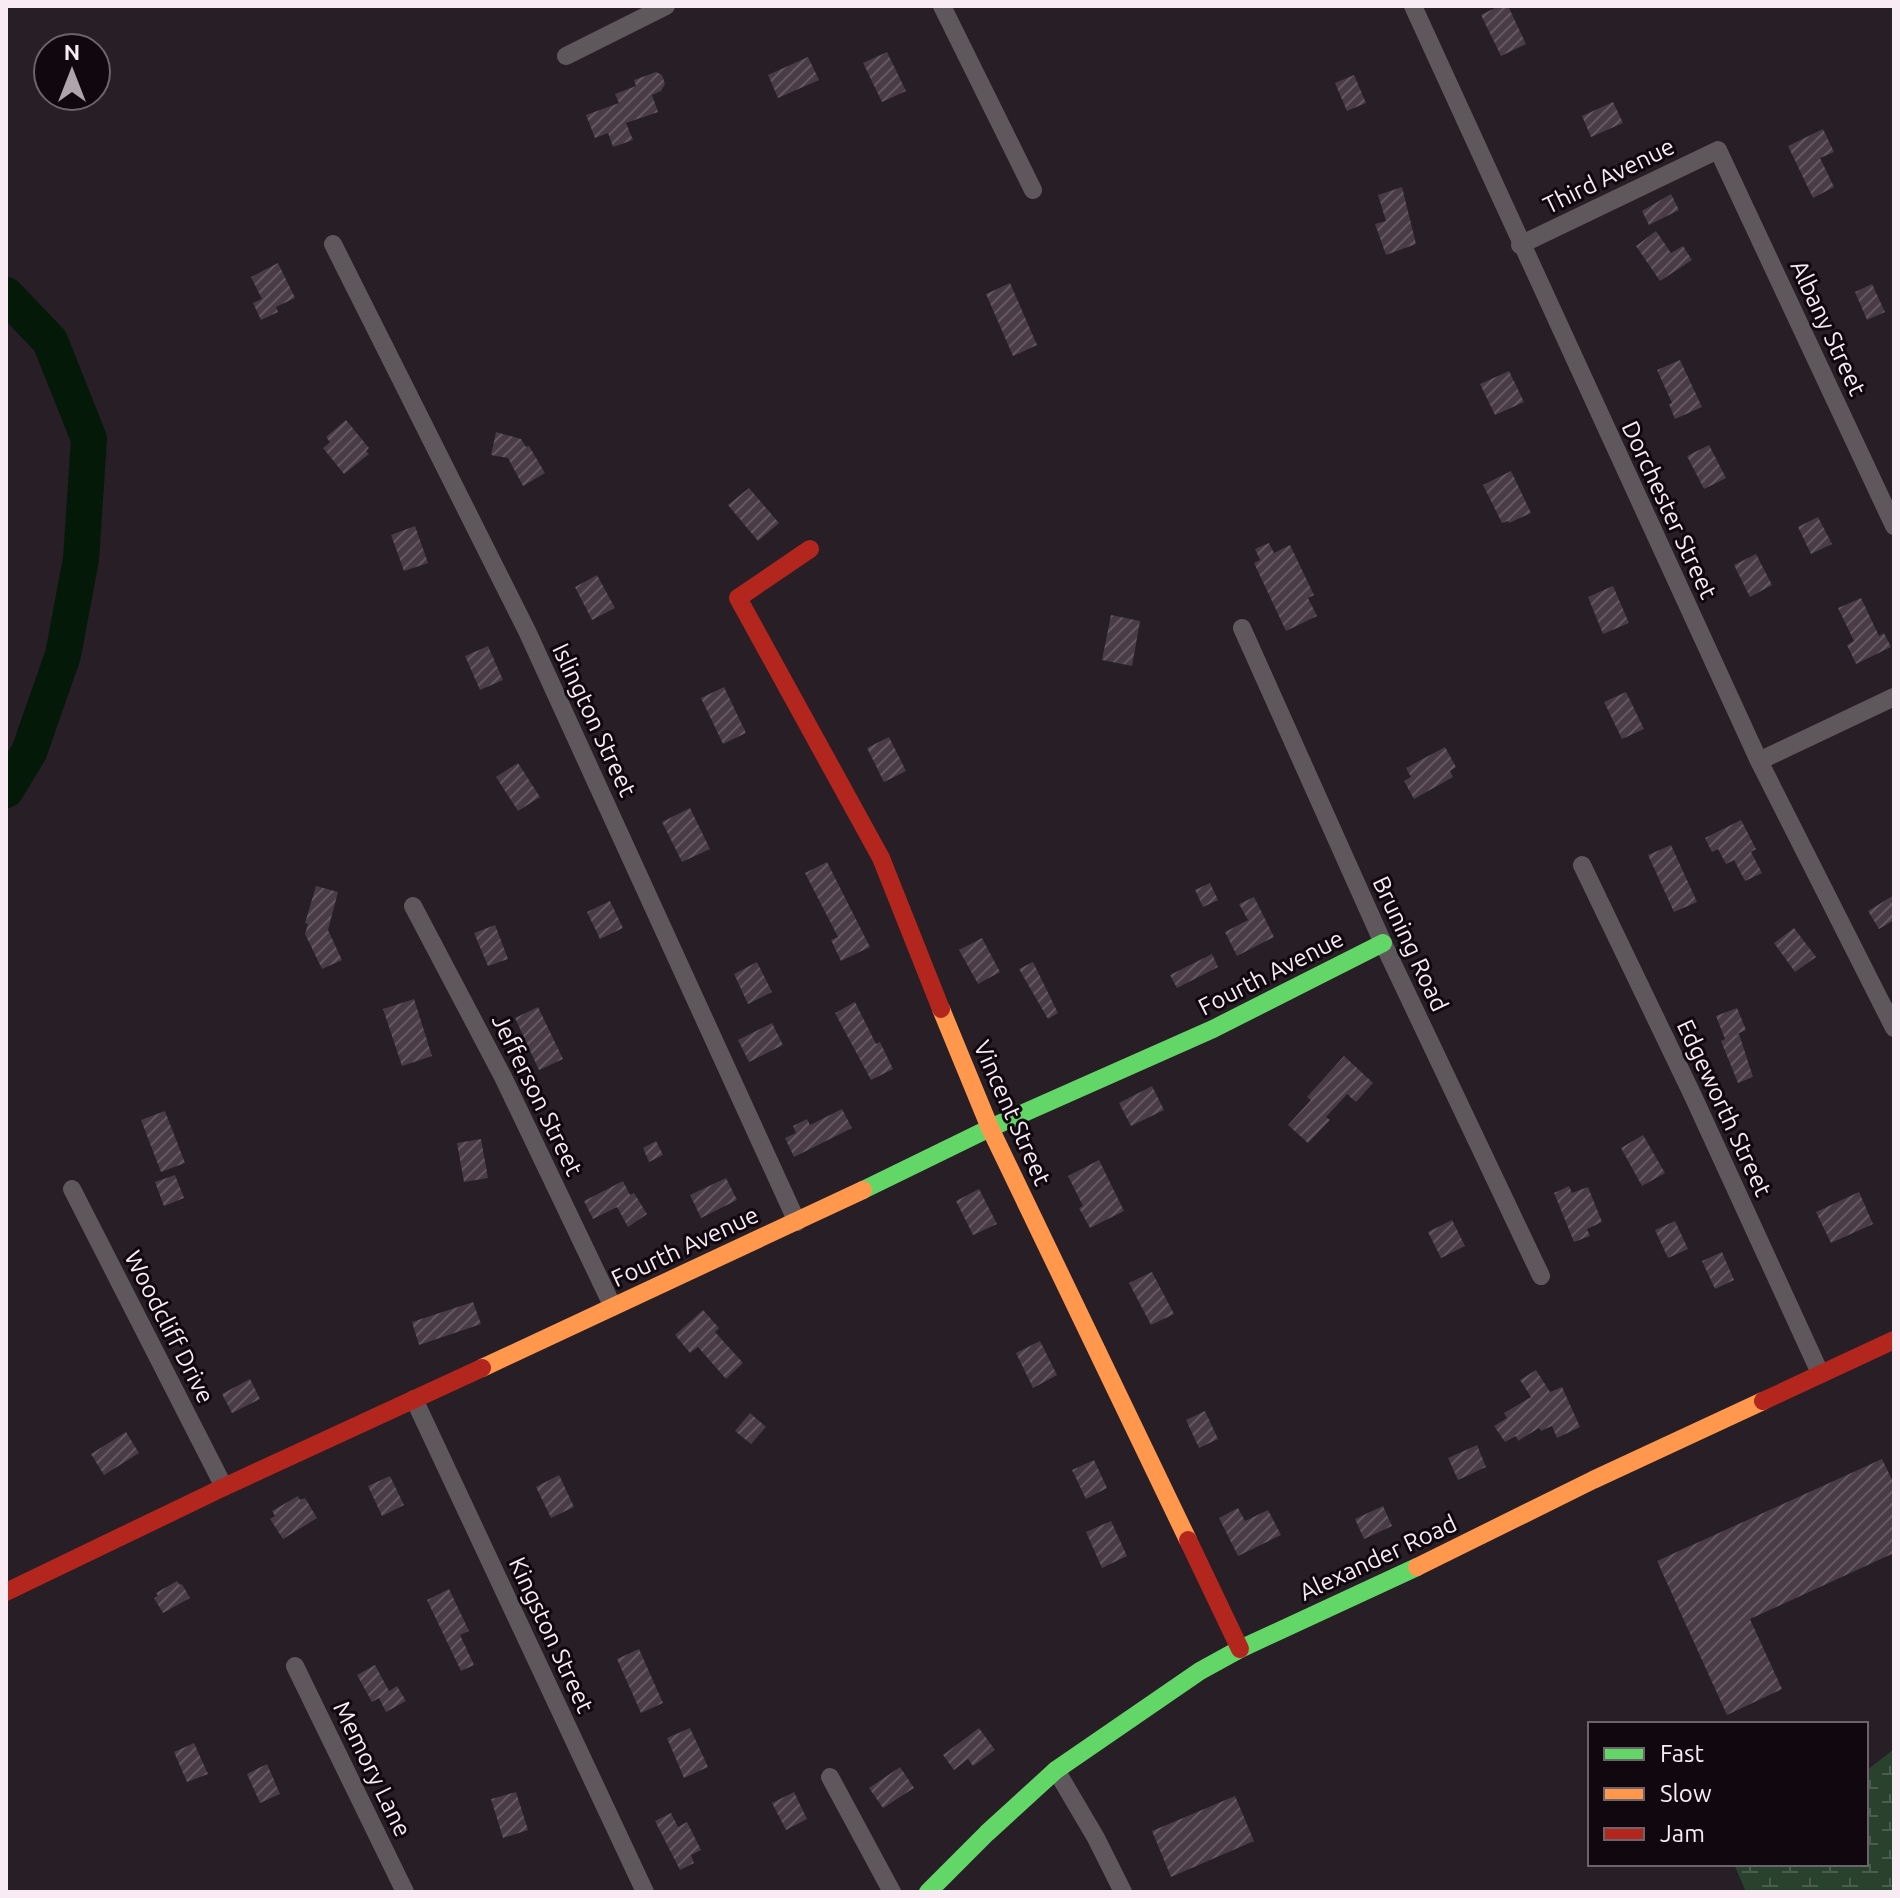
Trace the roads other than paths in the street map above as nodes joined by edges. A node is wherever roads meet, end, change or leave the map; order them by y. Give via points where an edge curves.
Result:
1 (666, 6) edge
2 (942, 6) edge
3 (1413, 6) edge
4 (566, 56) dead end
5 (1718, 150) joint
6 (1033, 190) dead end
7 (333, 244) dead end
8 (1520, 245) junction
9 (1894, 526) edge
10 (810, 549) dead end
11 (1242, 628) dead end
12 (1894, 697) edge
13 (1759, 761) junction
14 (1582, 865) dead end
15 (413, 906) dead end
16 (1383, 943) junction
17 (1894, 1028) edge
18 (990, 1128) junction
19 (72, 1189) dead end
20 (797, 1222) junction
21 (1541, 1276) dead end
22 (613, 1307) junction
23 (1894, 1340) edge
24 (1820, 1373) junction
25 (414, 1399) junction
26 (224, 1487) junction
27 (6, 1592) edge
28 (1240, 1649) junction
29 (295, 1666) dead end
30 (1056, 1770) junction
31 (830, 1777) dead end
32 (405, 1892) edge
33 (645, 1892) edge
34 (892, 1892) edge
35 (928, 1892) edge
36 (1123, 1892) edge

1 - 4 street
2 - 6 street
3 - 8 street, Dorchester Street
5 - 8 street, Third Avenue
5 - 9 street, Albany Street
7 - 20 street, Islington Street via 527,631
8 - 13 street, Dorchester Street
10 - 18 street, Vincent Street via 738,598 881,858
11 - 16 street, Bruning Road
12 - 13 street
13 - 17 street, Dorchester Street
14 - 24 street, Edgeworth Street
15 - 22 street, Jefferson Street via 503,1077
16 - 18 street, Fourth Avenue via 1213,1029
16 - 21 street, Bruning Road
18 - 20 street, Fourth Avenue
18 - 28 street, Vincent Street
19 - 26 street, Woodcliff Drive
20 - 22 street, Fourth Avenue
22 - 25 street, Fourth Avenue
23 - 24 street, Alexander Road
24 - 28 street, Alexander Road
25 - 26 street, Fourth Avenue
25 - 33 street, Kingston Street
26 - 27 street, Fourth Avenue
28 - 30 street, Alexander Road
29 - 32 street, Memory Lane
30 - 35 street, Alexander Road
30 - 36 street
31 - 34 street

